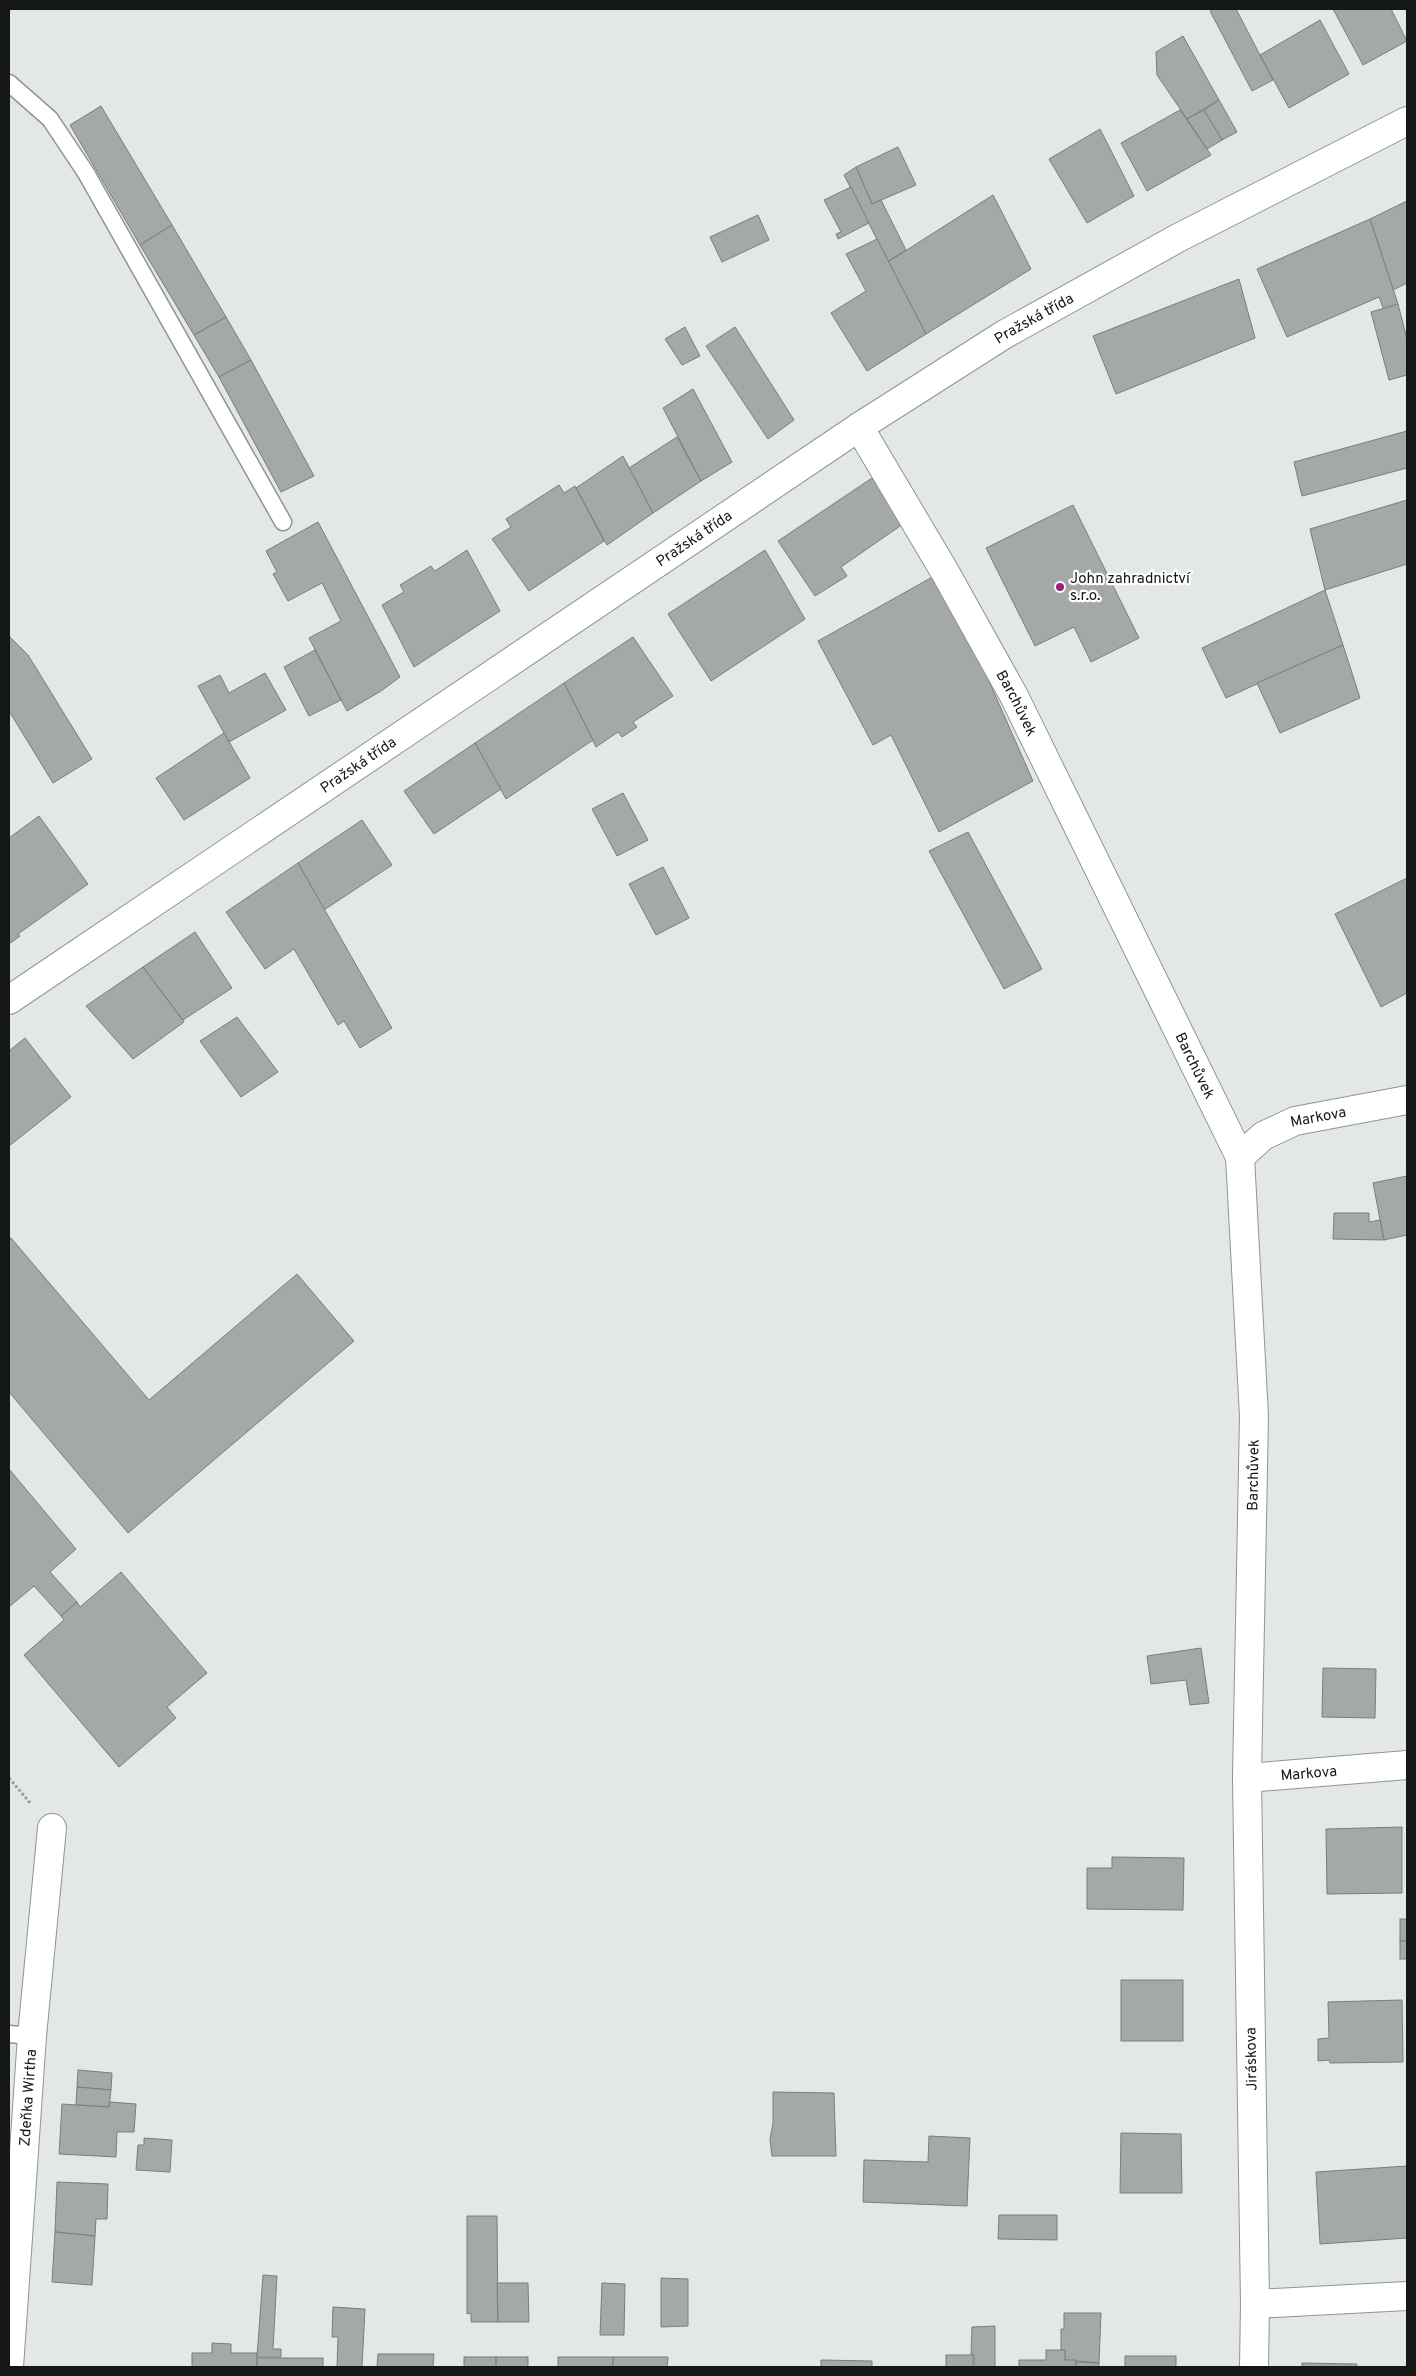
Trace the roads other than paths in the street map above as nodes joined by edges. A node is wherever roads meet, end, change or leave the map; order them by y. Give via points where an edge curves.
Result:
1 (9, 83) edge
2 (1407, 120) edge
3 (859, 428) junction
4 (283, 522) dead end
5 (9, 1000) edge
6 (1407, 1100) edge
7 (1240, 1157) junction
8 (1407, 1765) edge
9 (1247, 1778) junction
10 (52, 1828) dead end
11 (20, 2035) edge
12 (1407, 2296) edge
13 (1255, 2304) junction
14 (10, 2367) edge
15 (1254, 2367) edge

1 - 4 lane via 50,119 86,173
2 - 3 street, Pražská třída via 1178,238 1004,334
3 - 5 street, Pražská třída
3 - 7 street, Barchůvek via 1014,696
6 - 7 street, Markova via 1295,1121 1263,1136
7 - 9 street, Barchůvek via 1254,1416
8 - 9 street, Markova
9 - 13 street, Jiráskova
10 - 11 street, Zdeňka Wirtha
11 - 14 street, Zdeňka Wirtha
12 - 13 street
13 - 15 street, Jiráskova

